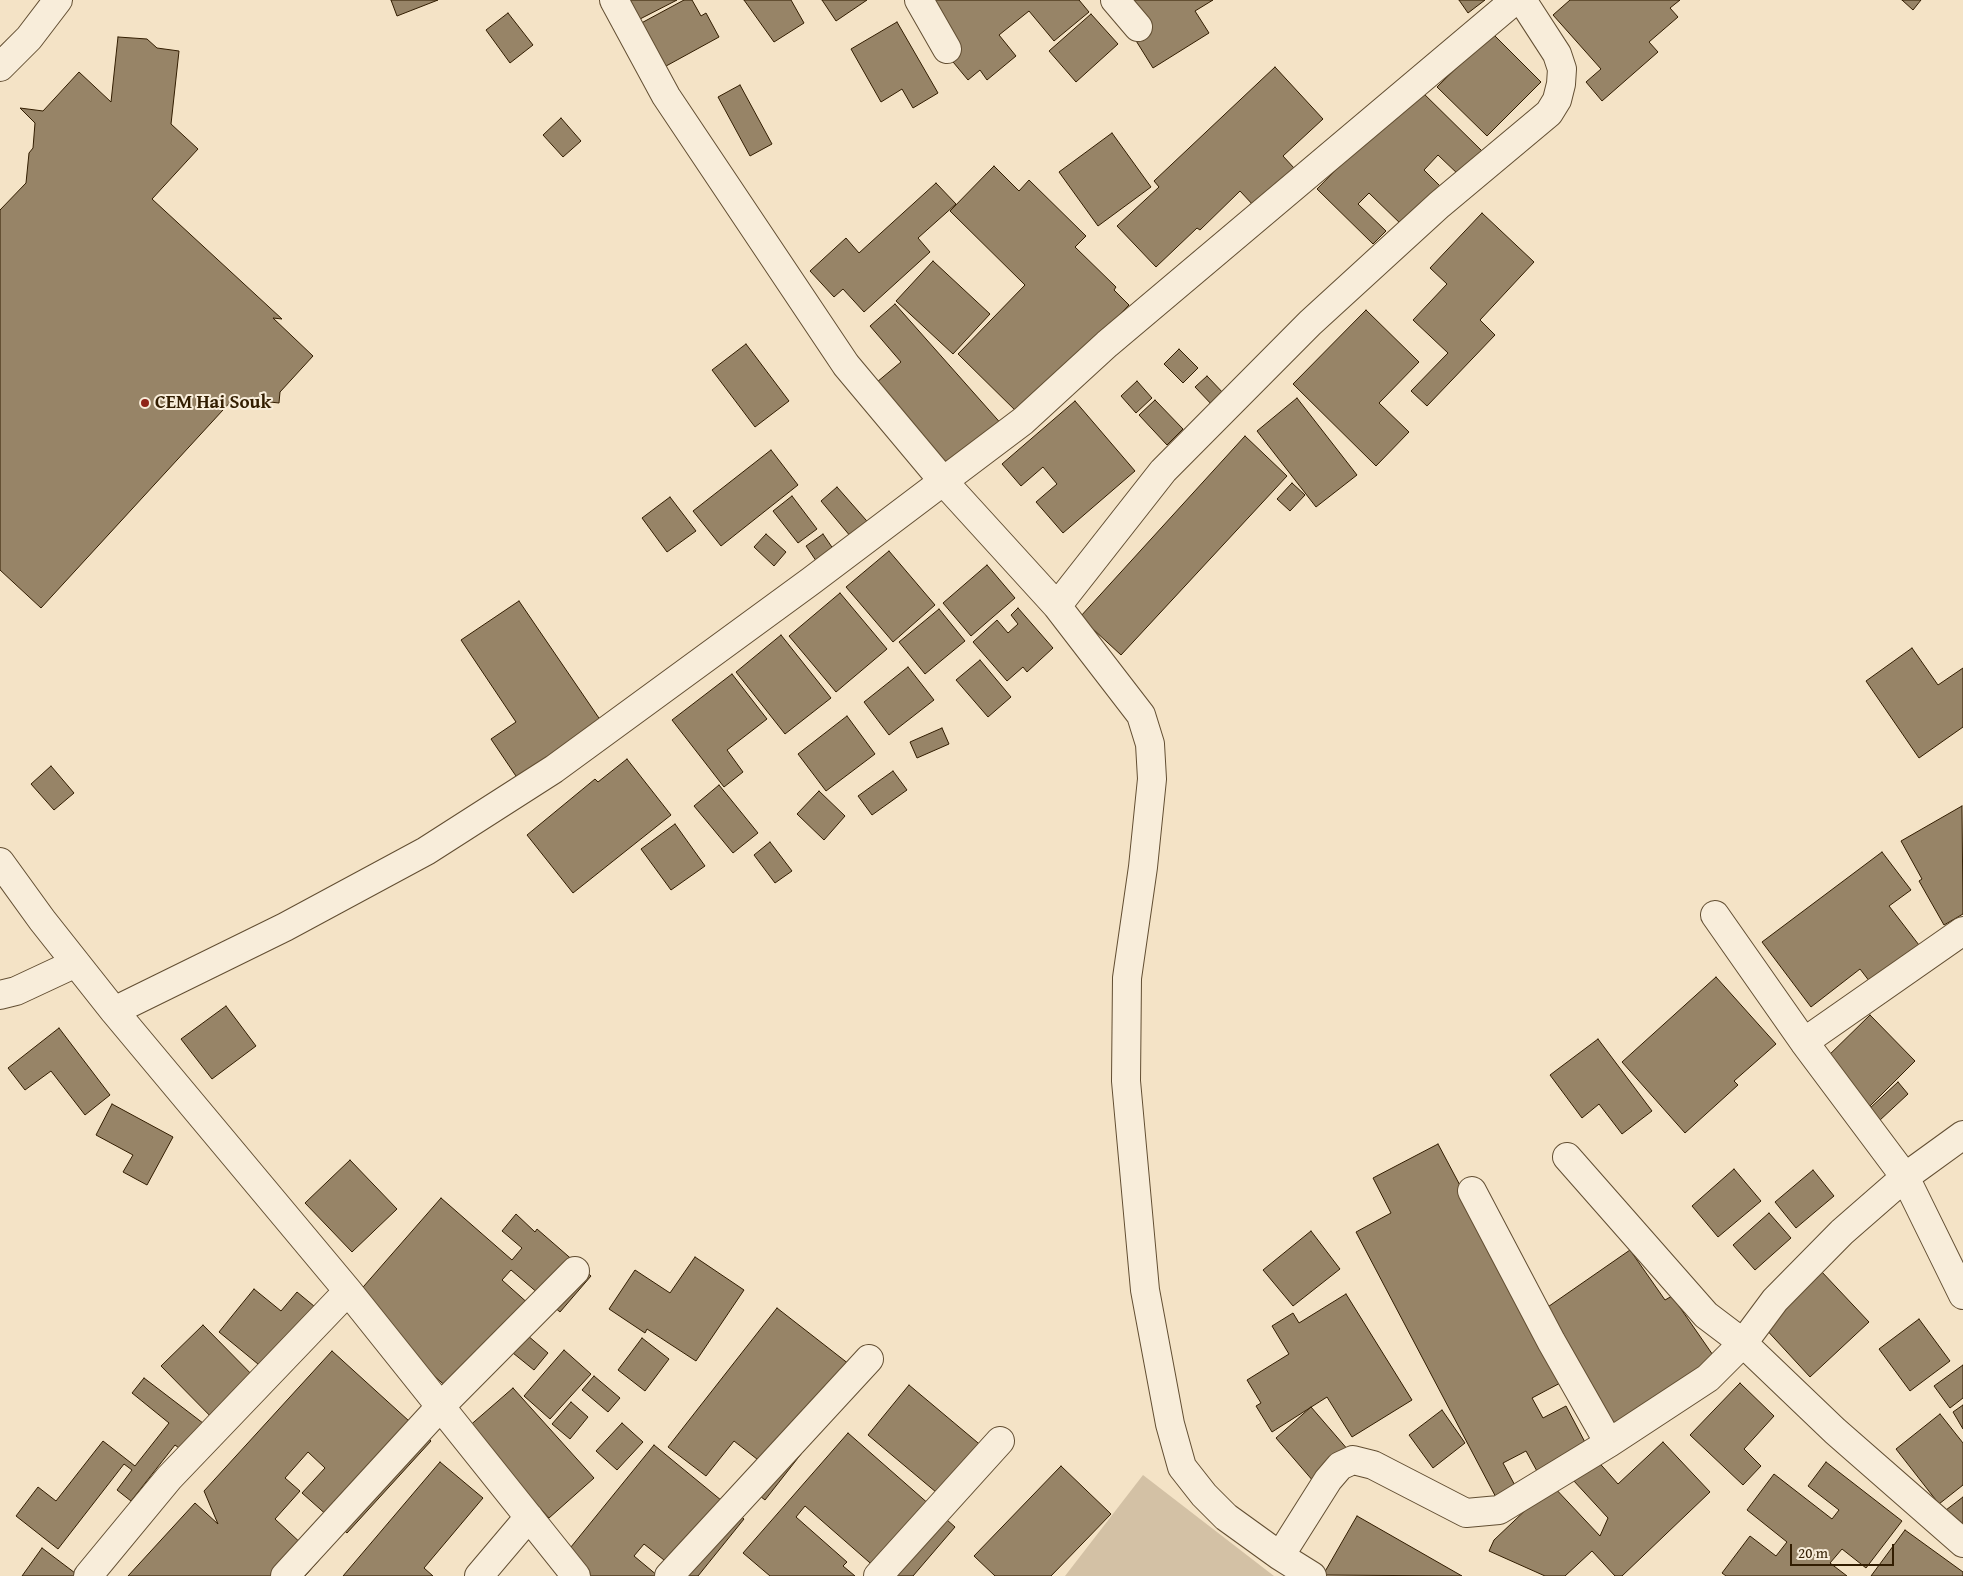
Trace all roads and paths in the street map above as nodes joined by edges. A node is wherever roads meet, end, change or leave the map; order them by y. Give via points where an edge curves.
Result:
1 (58, 0) edge
2 (614, 0) edge
3 (919, 0) edge
4 (1115, 0) edge
5 (1515, 0) edge
6 (1522, 0) edge
7 (1138, 27) dead end
8 (947, 49) dead end
9 (0, 67) edge
10 (944, 482) junction
11 (1057, 606) junction
12 (0, 862) edge
13 (1715, 915) dead end
14 (1963, 932) edge
15 (76, 963) junction
16 (0, 995) edge
17 (114, 1011) junction
18 (1804, 1042) junction
19 (1963, 1135) edge
20 (1566, 1156) dead end
21 (1905, 1178) junction
22 (1472, 1191) dead end
23 (574, 1271) dead end
24 (348, 1291) junction
25 (1963, 1295) edge
26 (1742, 1343) junction
27 (869, 1359) dead end
28 (440, 1406) junction
29 (1000, 1441) dead end
30 (1609, 1443) junction
31 (529, 1517) junction
32 (1963, 1543) edge
33 (1280, 1556) junction
34 (88, 1576) edge
35 (285, 1576) edge
36 (478, 1576) edge
37 (576, 1576) edge
38 (669, 1576) edge
39 (878, 1576) edge
40 (1312, 1576) edge

1 - 9 street via 29,38
2 - 10 street via 666,96 846,365
3 - 8 street
4 - 7 street
5 - 10 street via 1107,344 1023,421
6 - 11 street via 1558,54 1562,69 1557,100 1549,114 1439,205 1310,323 1164,471
10 - 11 street
10 - 17 street via 554,769 426,851 285,928
11 - 33 street via 1141,715 1150,744 1152,779 1127,978 1126,1081 1144,1290 1170,1424 1182,1467 1204,1496 1226,1517
12 - 15 street
13 - 18 street
14 - 18 street
15 - 16 street via 16,991
15 - 17 street
17 - 24 street
18 - 21 street
19 - 21 street
20 - 26 street via 1706,1314
21 - 25 street
21 - 26 street via 1842,1232 1775,1300
22 - 30 street
23 - 28 street
24 - 28 street
24 - 34 street via 169,1478
26 - 30 street via 1708,1378
26 - 32 street via 1835,1431
27 - 38 street
28 - 31 street
28 - 35 street
29 - 39 street
30 - 33 street via 1499,1510 1466,1513 1373,1464 1353,1460 1340,1466 1328,1480
31 - 36 street
31 - 37 street
33 - 40 street

